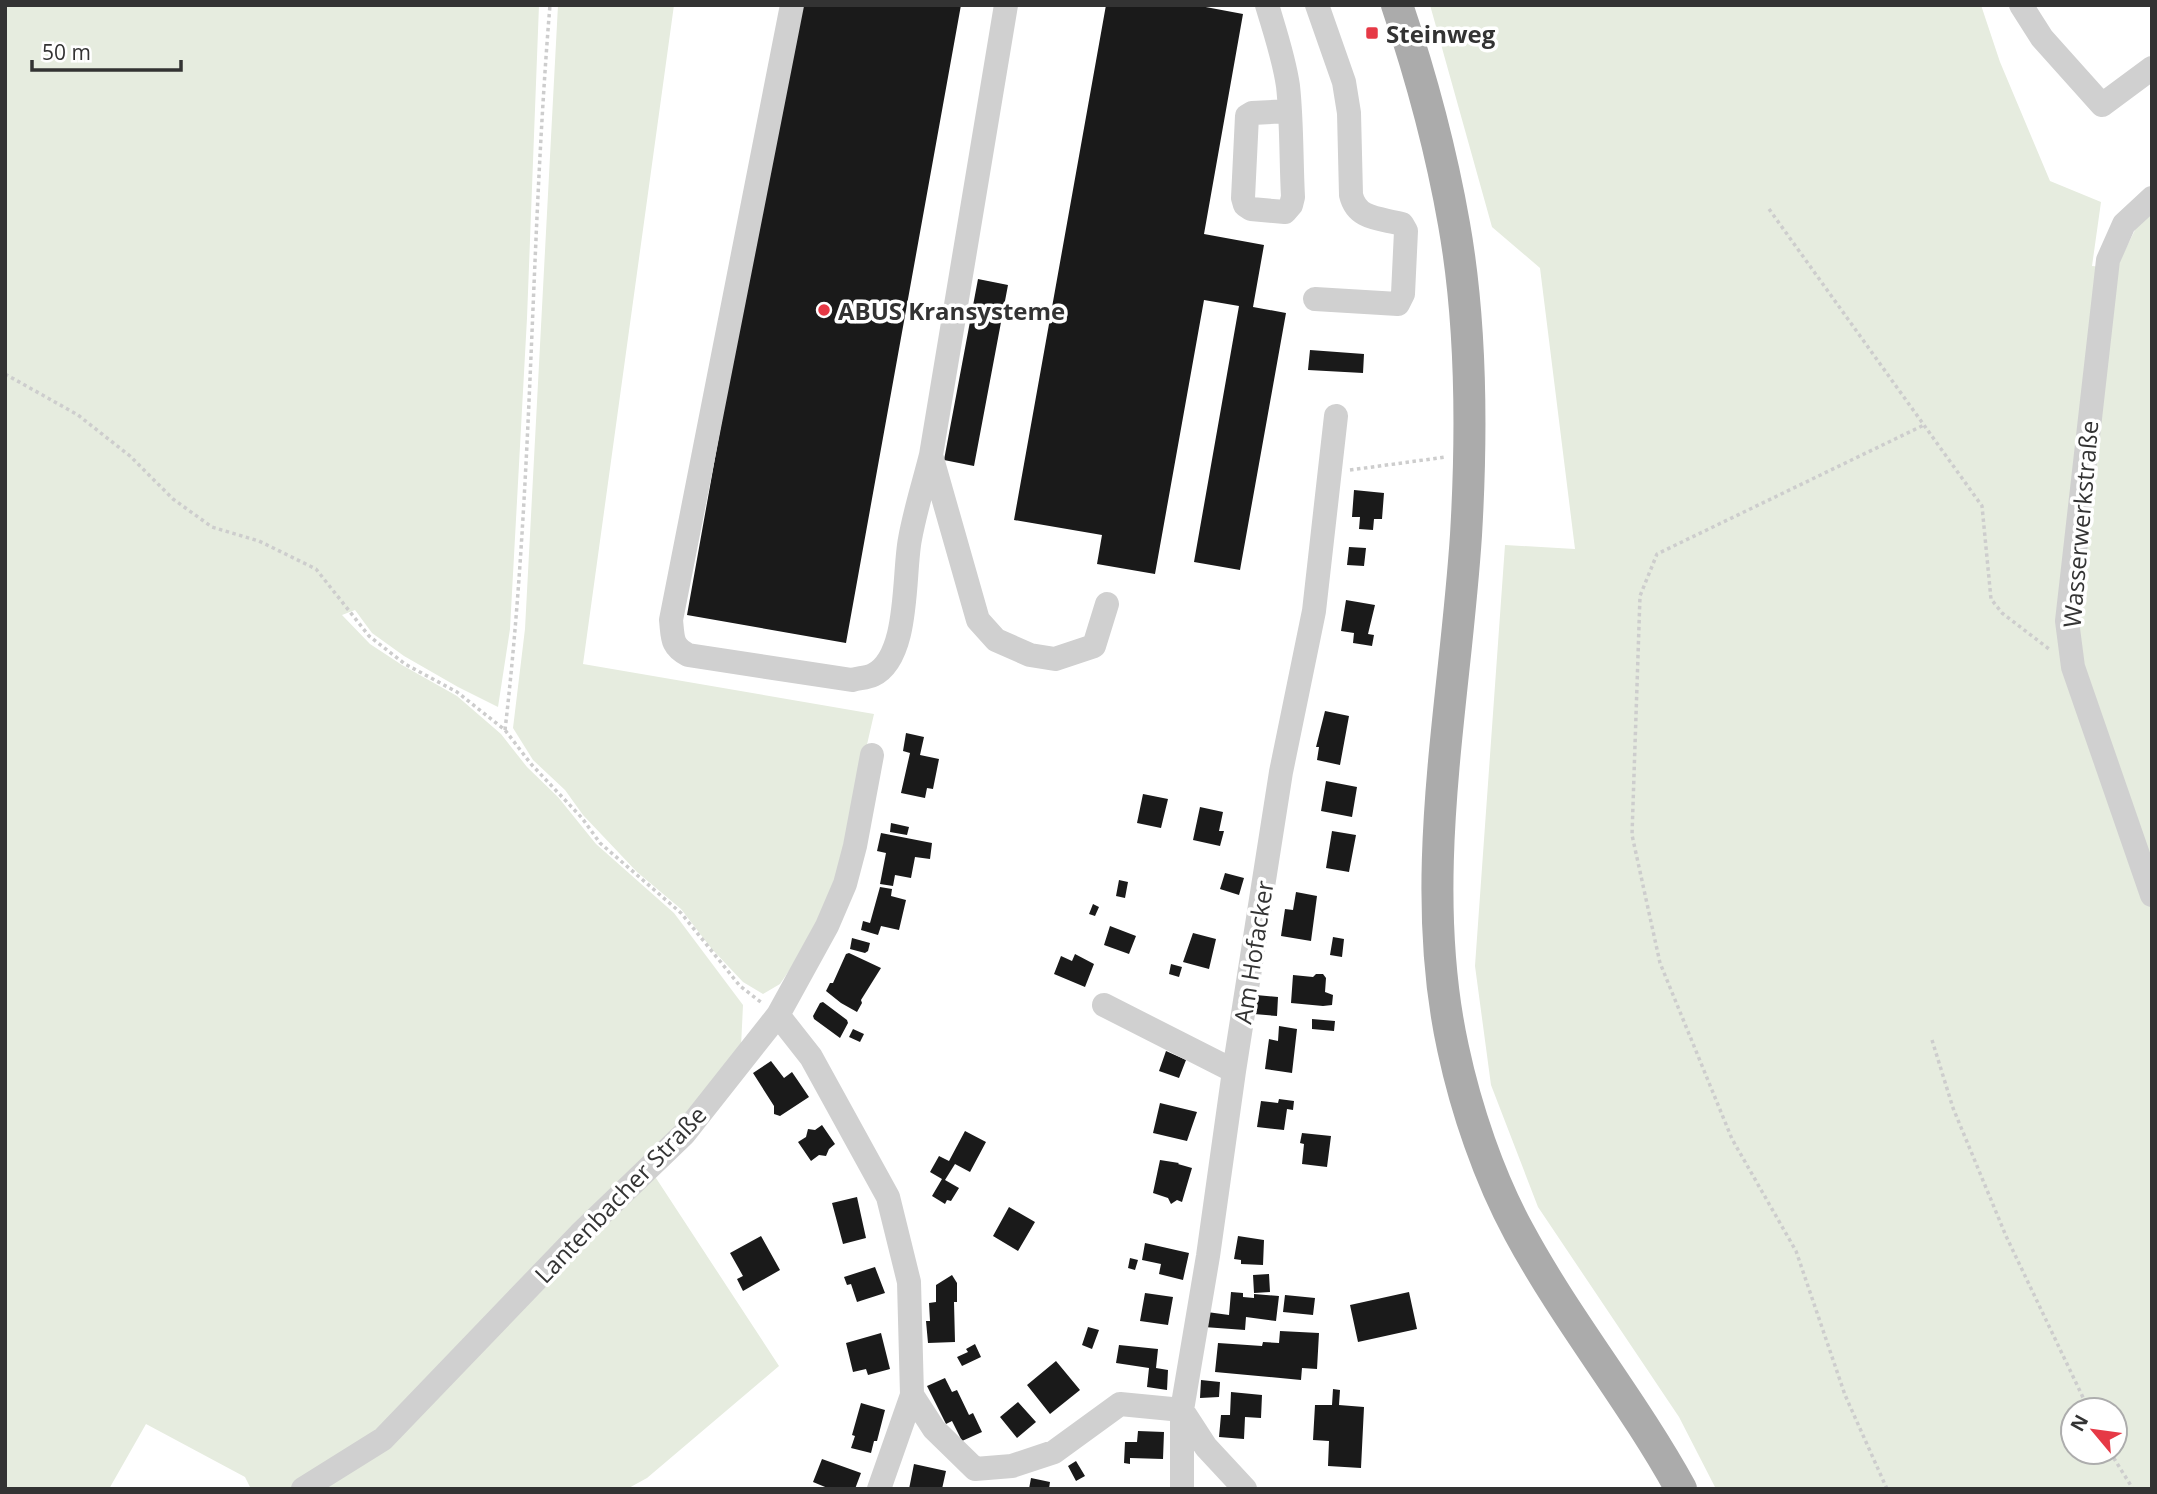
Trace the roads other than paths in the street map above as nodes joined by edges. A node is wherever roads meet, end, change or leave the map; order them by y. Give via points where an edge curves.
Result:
1 (792, 5) edge
2 (1006, 5) edge
3 (1267, 5) edge
4 (1317, 5) edge
5 (1397, 5) edge
6 (2021, 5) edge
7 (2152, 68) edge
8 (1289, 111) dead end
9 (2152, 198) edge
10 (1315, 299) dead end
11 (1336, 416) dead end
12 (931, 455) junction
13 (1107, 604) dead end
14 (872, 755) dead end
15 (2152, 895) edge
16 (1104, 1005) dead end
17 (778, 1016) junction
18 (1234, 1071) junction
19 (912, 1395) junction
20 (1182, 1410) junction
21 (303, 1489) edge
22 (879, 1489) edge
23 (1182, 1489) edge
24 (1245, 1489) edge
25 (1681, 1489) edge

1 - 12 street via 671,620 678,649 688,655 852,680 873,675 895,647 902,624 909,540
2 - 12 street
3 - 8 street via 1288,85
4 - 10 street via 1344,82 1354,206 1362,214 1402,225 1406,231 1403,294 1398,303
5 - 25 main road via 1432,123 1454,225 1466,331 1466,537 1438,841 1440,946 1453,1048 1494,1180 1518,1230
6 - 7 street via 2042,38 2102,105
9 - 15 street, Wasserwerkstraße via 2124,224 2108,260 2067,621 2073,667
11 - 18 street, Am Hofacker via 1314,611 1281,772
12 - 13 street via 978,620 996,640 1030,656 1055,659 1094,646
14 - 17 street, Lantenbacher Straße via 845,884
16 - 18 street
17 - 19 street via 811,1058 888,1197 909,1282
17 - 21 street, Lantenbacher Straße via 684,1134 580,1234 383,1439
18 - 20 street, Am Hofacker
19 - 20 street via 934,1429 975,1469 1012,1466 1054,1452 1120,1404
19 - 22 street
20 - 23 street, Am Hofacker
20 - 24 street via 1206,1447

